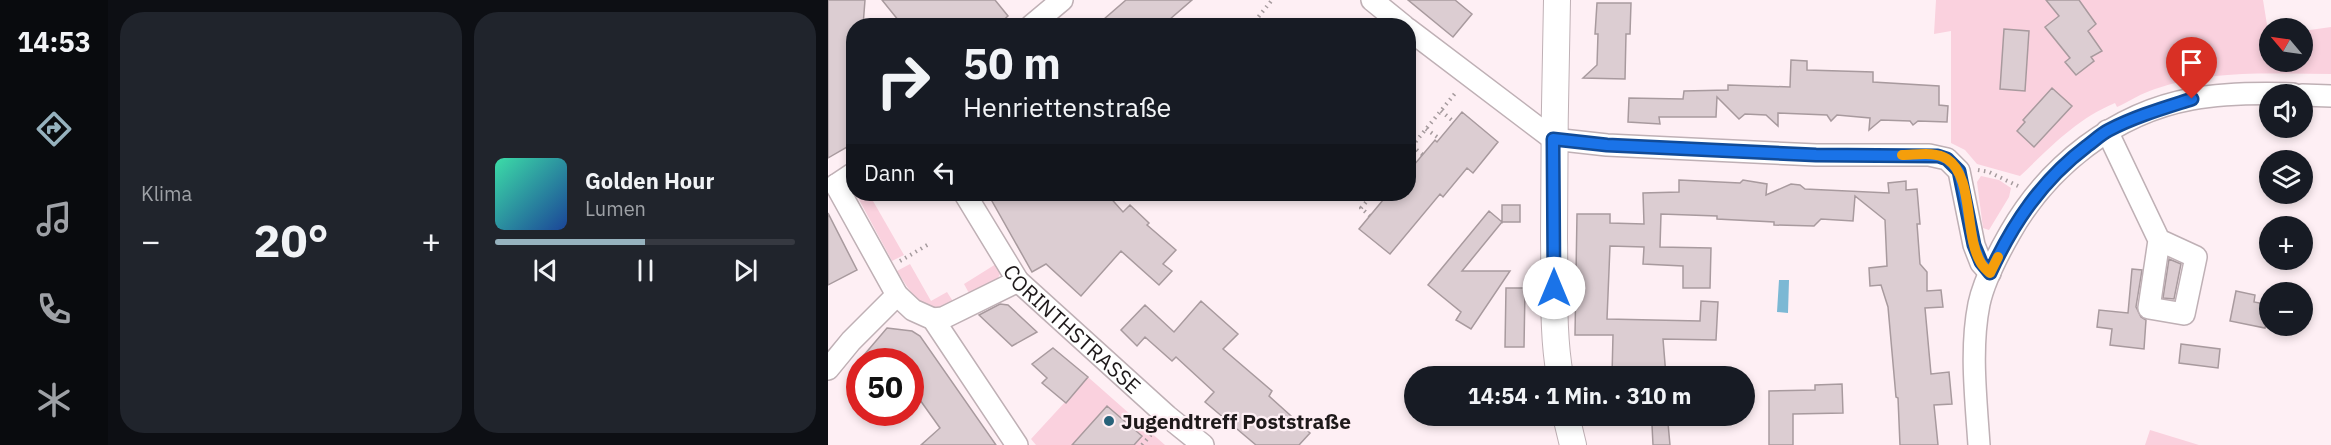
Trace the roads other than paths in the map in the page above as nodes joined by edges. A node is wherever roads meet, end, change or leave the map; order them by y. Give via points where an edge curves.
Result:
1 (1062, 0) edge
2 (1372, 0) edge
3 (1557, 0) edge
4 (1041, 18) edge
5 (1394, 18) edge
6 (1416, 36) edge
7 (2259, 94) edge
8 (2313, 95) edge
9 (2331, 96) edge
10 (2107, 131) junction
11 (1553, 139) junction
12 (839, 181) edge
13 (846, 195) edge
14 (849, 201) edge
15 (969, 201) edge
16 (2159, 240) dead end
17 (1990, 273) junction
18 (1018, 281) junction
19 (897, 295) junction
20 (933, 319) junction
21 (1558, 366) edge
22 (828, 369) edge
23 (1568, 426) edge
24 (1979, 443) edge
25 (1017, 445) edge
26 (1203, 445) edge
27 (1573, 445) edge

1 - 4 street
2 - 5 street
3 - 11 main road
6 - 11 street
7 - 10 street via 2192,99
8 - 9 street
10 - 16 street
10 - 17 street via 2068,160 2035,195
11 - 17 street via 1816,155 1938,156 1959,171 1974,245
11 - 21 main road
12 - 13 street
14 - 19 street
15 - 18 street, CORINTHSTRASSE
17 - 24 street via 1979,301 1974,335
18 - 20 street via 943,318
18 - 26 street, CORINTHSTRASSE
19 - 20 street via 913,310
19 - 22 street
20 - 25 street
23 - 27 main road

